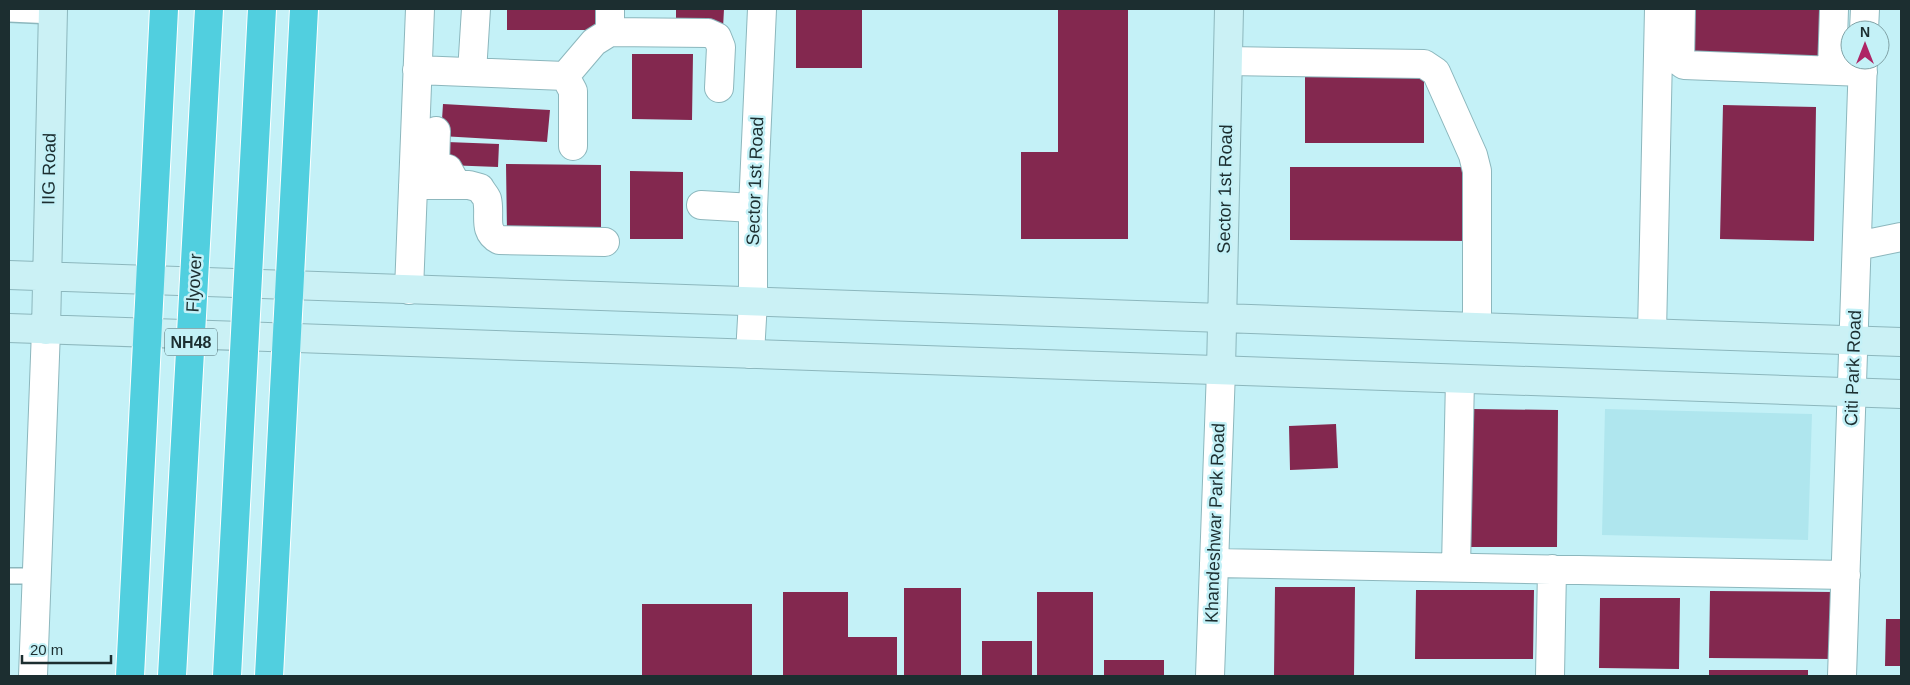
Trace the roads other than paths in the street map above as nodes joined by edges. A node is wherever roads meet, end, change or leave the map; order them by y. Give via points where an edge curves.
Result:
1 (164, 9) edge
2 (209, 9) edge
3 (262, 9) edge
4 (304, 9) edge
5 (420, 9) edge
6 (476, 9) edge
7 (762, 9) edge
8 (1229, 9) edge
9 (1658, 9) edge
10 (1682, 9) edge
11 (1834, 9) edge
12 (53, 12) edge
13 (9, 14) edge
14 (610, 20) edge
15 (1228, 61) junction
16 (1840, 69) edge
17 (417, 70) junction
18 (1832, 70) junction
19 (1863, 70) edge
20 (472, 72) junction
21 (565, 76) junction
22 (719, 88) dead end
23 (436, 131) dead end
24 (573, 146) dead end
25 (413, 185) junction
26 (457, 185) junction
27 (702, 205) dead end
28 (753, 208) junction
29 (1901, 237) edge
30 (605, 242) dead end
31 (1857, 246) junction
32 (9, 276) edge
33 (47, 277) junction
34 (150, 280) junction
35 (290, 285) junction
36 (409, 290) junction
37 (753, 302) junction
38 (1222, 318) junction
39 (1477, 327) junction
40 (9, 328) edge
41 (46, 330) junction
42 (148, 333) junction
43 (1652, 333) junction
44 (287, 338) junction
45 (1854, 340) junction
46 (1901, 342) edge
47 (750, 354) junction
48 (1221, 370) junction
49 (1460, 379) junction
50 (1852, 392) junction
51 (1901, 394) edge
52 (1214, 563) junction
53 (1456, 567) junction
54 (1552, 569) junction
55 (1846, 575) junction
56 (9, 576) edge
57 (37, 576) junction
58 (33, 676) edge
59 (130, 676) edge
60 (172, 676) edge
61 (227, 676) edge
62 (269, 676) edge
63 (1210, 676) edge
64 (1550, 676) edge
65 (1842, 676) edge

1 - 34 highway
2 - 60 highway, Flyover / NH48, bridge
3 - 61 highway, NH48, bridge
4 - 35 highway
5 - 17 street
6 - 20 street
7 - 28 street, Sector 1st Road
8 - 15 main road, Sector 1st Road
9 - 43 street
10 - 18 street via 1680,62 1684,65
11 - 18 street
12 - 13 lane
12 - 33 main road, IIG Road
14 - 21 street
14 - 22 street via 708,32 718,37 721,47
15 - 38 main road, Sector 1st Road
15 - 39 street via 1424,64 1436,72 1477,171
16 - 18 street
17 - 20 street
17 - 25 street
19 - 31 street, Citi Park Road
20 - 21 street
21 - 24 street via 573,91
23 - 26 street via 435,165 448,169
25 - 26 street
25 - 36 street
26 - 30 street via 480,188 487,199 488,230 499,240
27 - 28 street
28 - 37 street, Sector 1st Road
29 - 31 street
31 - 45 street, Citi Park Road
32 - 33 main road
33 - 34 main road
33 - 41 main road, IIG Road
34 - 35 main road
34 - 42 highway
35 - 36 main road
35 - 44 highway
36 - 37 main road
37 - 38 main road
37 - 47 street, Sector 1st Road
38 - 39 main road
38 - 48 main road, Sector 1st Road
39 - 43 main road
40 - 41 main road
41 - 42 main road
41 - 57 street
42 - 44 main road
42 - 59 highway
43 - 45 main road
44 - 47 main road
44 - 62 highway
45 - 46 main road
45 - 50 street, Citi Park Road
47 - 48 main road
48 - 49 main road
48 - 52 street, Khandeshwar Park Road
49 - 50 main road
49 - 53 street
50 - 51 main road
50 - 55 street, Citi Park Road
52 - 53 street
52 - 63 street, Khandeshwar Park Road
53 - 54 street
54 - 55 street
54 - 64 street
55 - 65 street, Citi Park Road
56 - 57 lane
57 - 58 street

